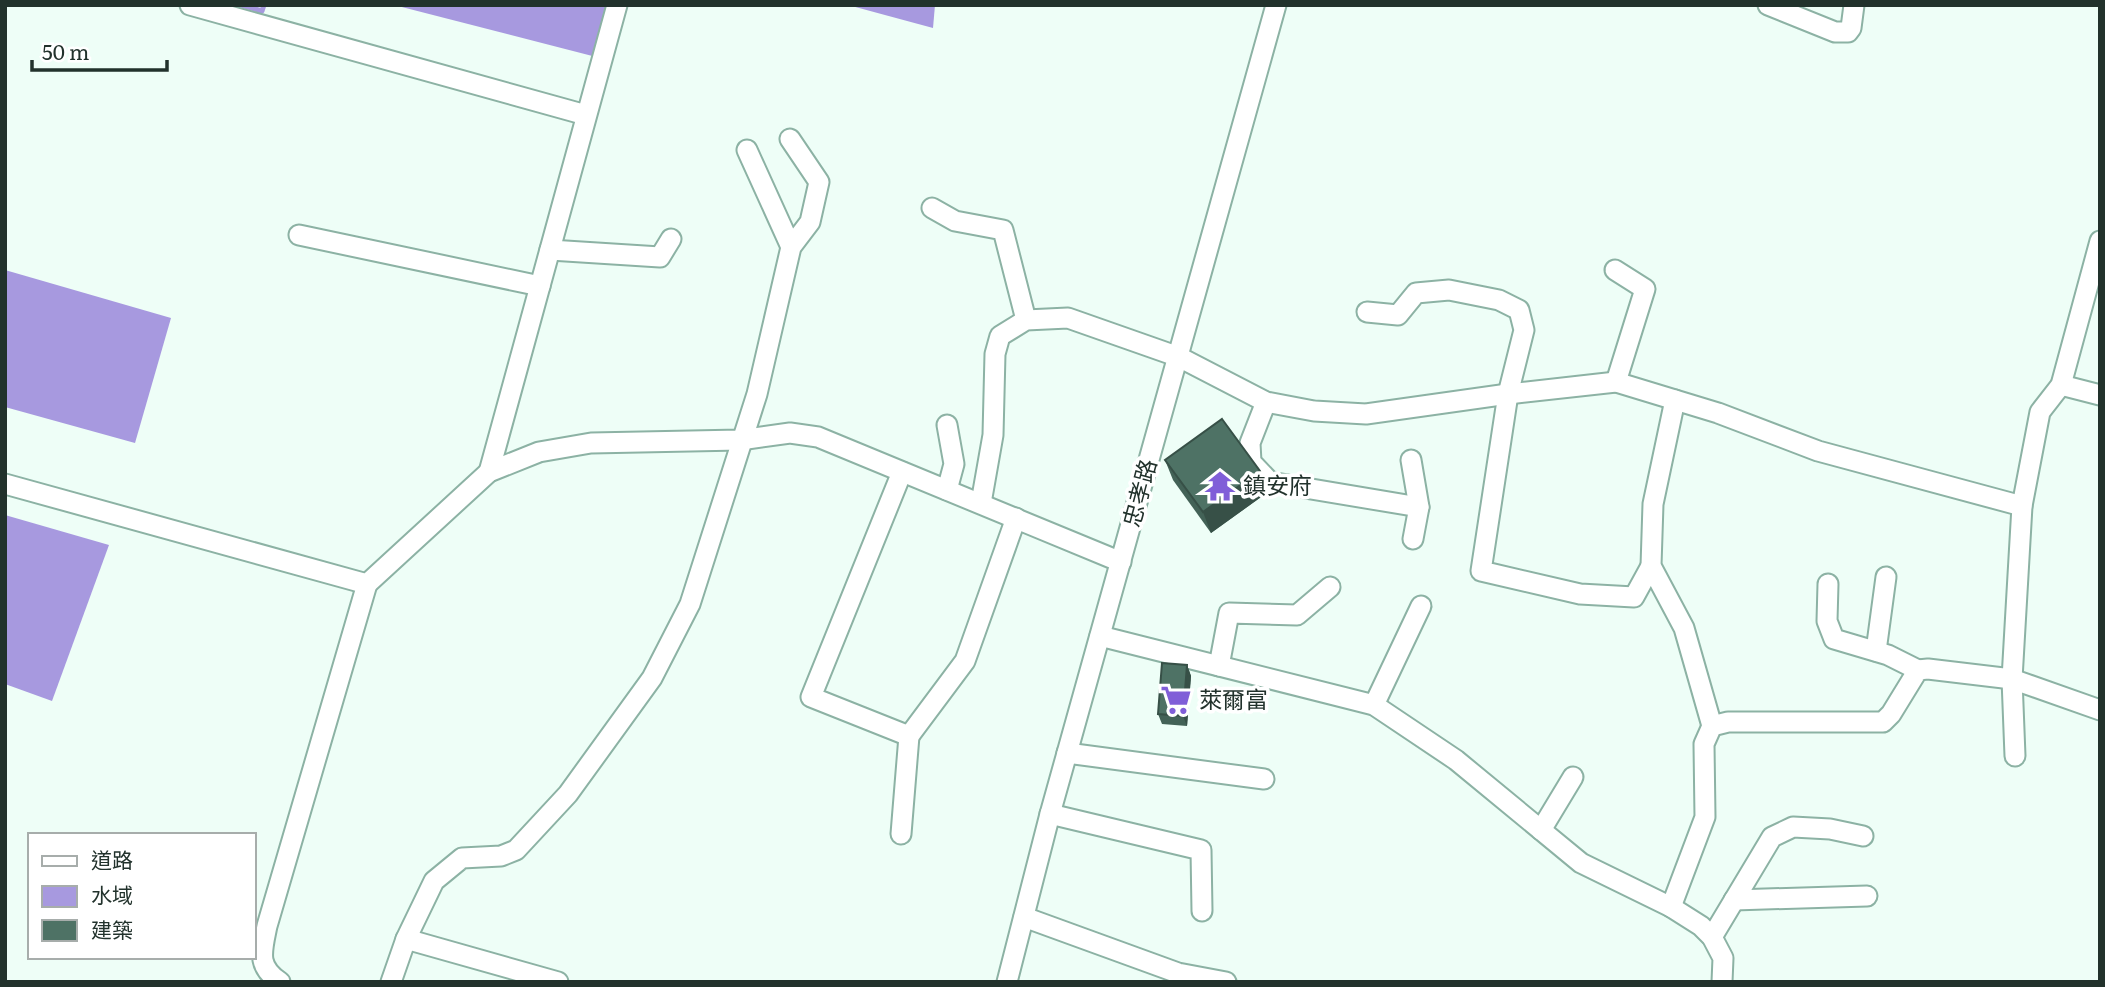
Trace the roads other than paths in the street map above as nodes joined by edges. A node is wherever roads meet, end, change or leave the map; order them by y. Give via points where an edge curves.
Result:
1 (190, 5) edge
2 (617, 5) edge
3 (1276, 5) edge
4 (1768, 5) edge
5 (1854, 5) edge
6 (586, 115) junction
7 (790, 139) dead end
8 (747, 149) dead end
9 (932, 208) dead end
10 (299, 235) dead end
11 (671, 239) dead end
12 (2100, 241) edge
13 (792, 247) junction
14 (550, 250) junction
15 (1615, 270) dead end
16 (540, 286) junction
17 (1367, 312) dead end
18 (1026, 320) junction
19 (1179, 357) junction
20 (1616, 382) junction
21 (2062, 384) junction
22 (1508, 394) junction
23 (2100, 395) edge
24 (1675, 400) junction
25 (1266, 402) junction
26 (947, 425) dead end
27 (740, 440) junction
28 (1411, 460) dead end
29 (489, 472) junction
30 (902, 472) junction
31 (5, 484) edge
32 (947, 490) junction
33 (981, 503) junction
34 (2022, 506) junction
35 (1419, 507) junction
36 (1016, 518) junction
37 (1413, 539) dead end
38 (1121, 562) junction
39 (1651, 566) junction
40 (1886, 577) dead end
41 (367, 584) junction
42 (1828, 584) dead end
43 (1330, 587) dead end
44 (1421, 606) dead end
45 (1100, 636) junction
46 (1876, 651) junction
47 (1219, 666) junction
48 (1918, 670) junction
49 (2012, 679) junction
50 (1374, 705) junction
51 (2100, 710) edge
52 (1712, 726) junction
53 (909, 736) junction
54 (1067, 753) junction
55 (2015, 756) dead end
56 (1573, 777) dead end
57 (1264, 779) dead end
58 (1050, 814) junction
59 (1541, 830) junction
60 (901, 834) dead end
61 (1863, 836) dead end
62 (1867, 896) dead end
63 (1734, 900) junction
64 (1671, 907) junction
65 (1202, 911) dead end
66 (1024, 917) junction
67 (1712, 937) junction
68 (406, 939) junction
69 (280, 982) edge
70 (391, 982) edge
71 (558, 982) edge
72 (1007, 982) edge
73 (1226, 982) edge
74 (1722, 982) edge

1 - 6 street
2 - 6 street
3 - 19 street, 忠孝路
4 - 5 street via 1835,32 1848,32
6 - 14 street
7 - 13 street via 819,182 810,222
8 - 13 street
9 - 18 street via 955,221 1003,230
10 - 16 street
11 - 14 street via 660,257
12 - 21 street
13 - 27 street via 757,394
14 - 16 street
15 - 20 street via 1645,289
16 - 29 street
17 - 22 street via 1398,315 1416,293 1449,290 1499,300 1519,310 1524,330
18 - 19 street via 1068,318
18 - 33 street via 1000,336 995,354 993,435
19 - 25 street
19 - 38 street, 忠孝路
20 - 22 street
20 - 24 street
21 - 23 street
21 - 34 street via 2040,412
22 - 25 street via 1366,414
22 - 39 street via 1481,571 1580,594 1634,597
24 - 34 street via 1818,451
24 - 39 street via 1653,504
25 - 35 street via 1250,443 1251,462 1270,482
26 - 32 street via 954,464
27 - 29 street via 591,443 539,452
27 - 30 street via 790,433 818,437
27 - 68 street via 690,604 652,678 568,794 526,841 501,856 462,858 434,881
28 - 35 street
29 - 41 street
30 - 32 street
30 - 53 street via 811,697
31 - 41 street
32 - 33 street
33 - 36 street
34 - 49 street
35 - 37 street
36 - 38 street
36 - 53 street via 965,660
38 - 45 street, 忠孝路
39 - 52 street via 1684,628
40 - 46 street
41 - 69 street via 267,926 261,955 269,974
42 - 46 street via 1827,621 1834,639
43 - 47 street via 1297,615 1229,613
44 - 50 street
45 - 47 street
45 - 54 street, 忠孝路
46 - 48 street
47 - 50 street
48 - 49 street
48 - 52 street via 1884,722 1728,722
49 - 51 street
49 - 55 street
50 - 59 street via 1456,760
52 - 64 street via 1704,744 1705,817
53 - 60 street
54 - 57 street
54 - 58 street, 忠孝路
56 - 59 street
58 - 65 street via 1202,850
58 - 66 street, 忠孝路
59 - 64 street via 1581,863
61 - 63 street via 1793,827 1772,837
62 - 63 street
63 - 67 street
64 - 67 street
66 - 72 street, 忠孝路
66 - 73 street via 1178,973
67 - 74 street via 1723,958
68 - 70 street
68 - 71 street

